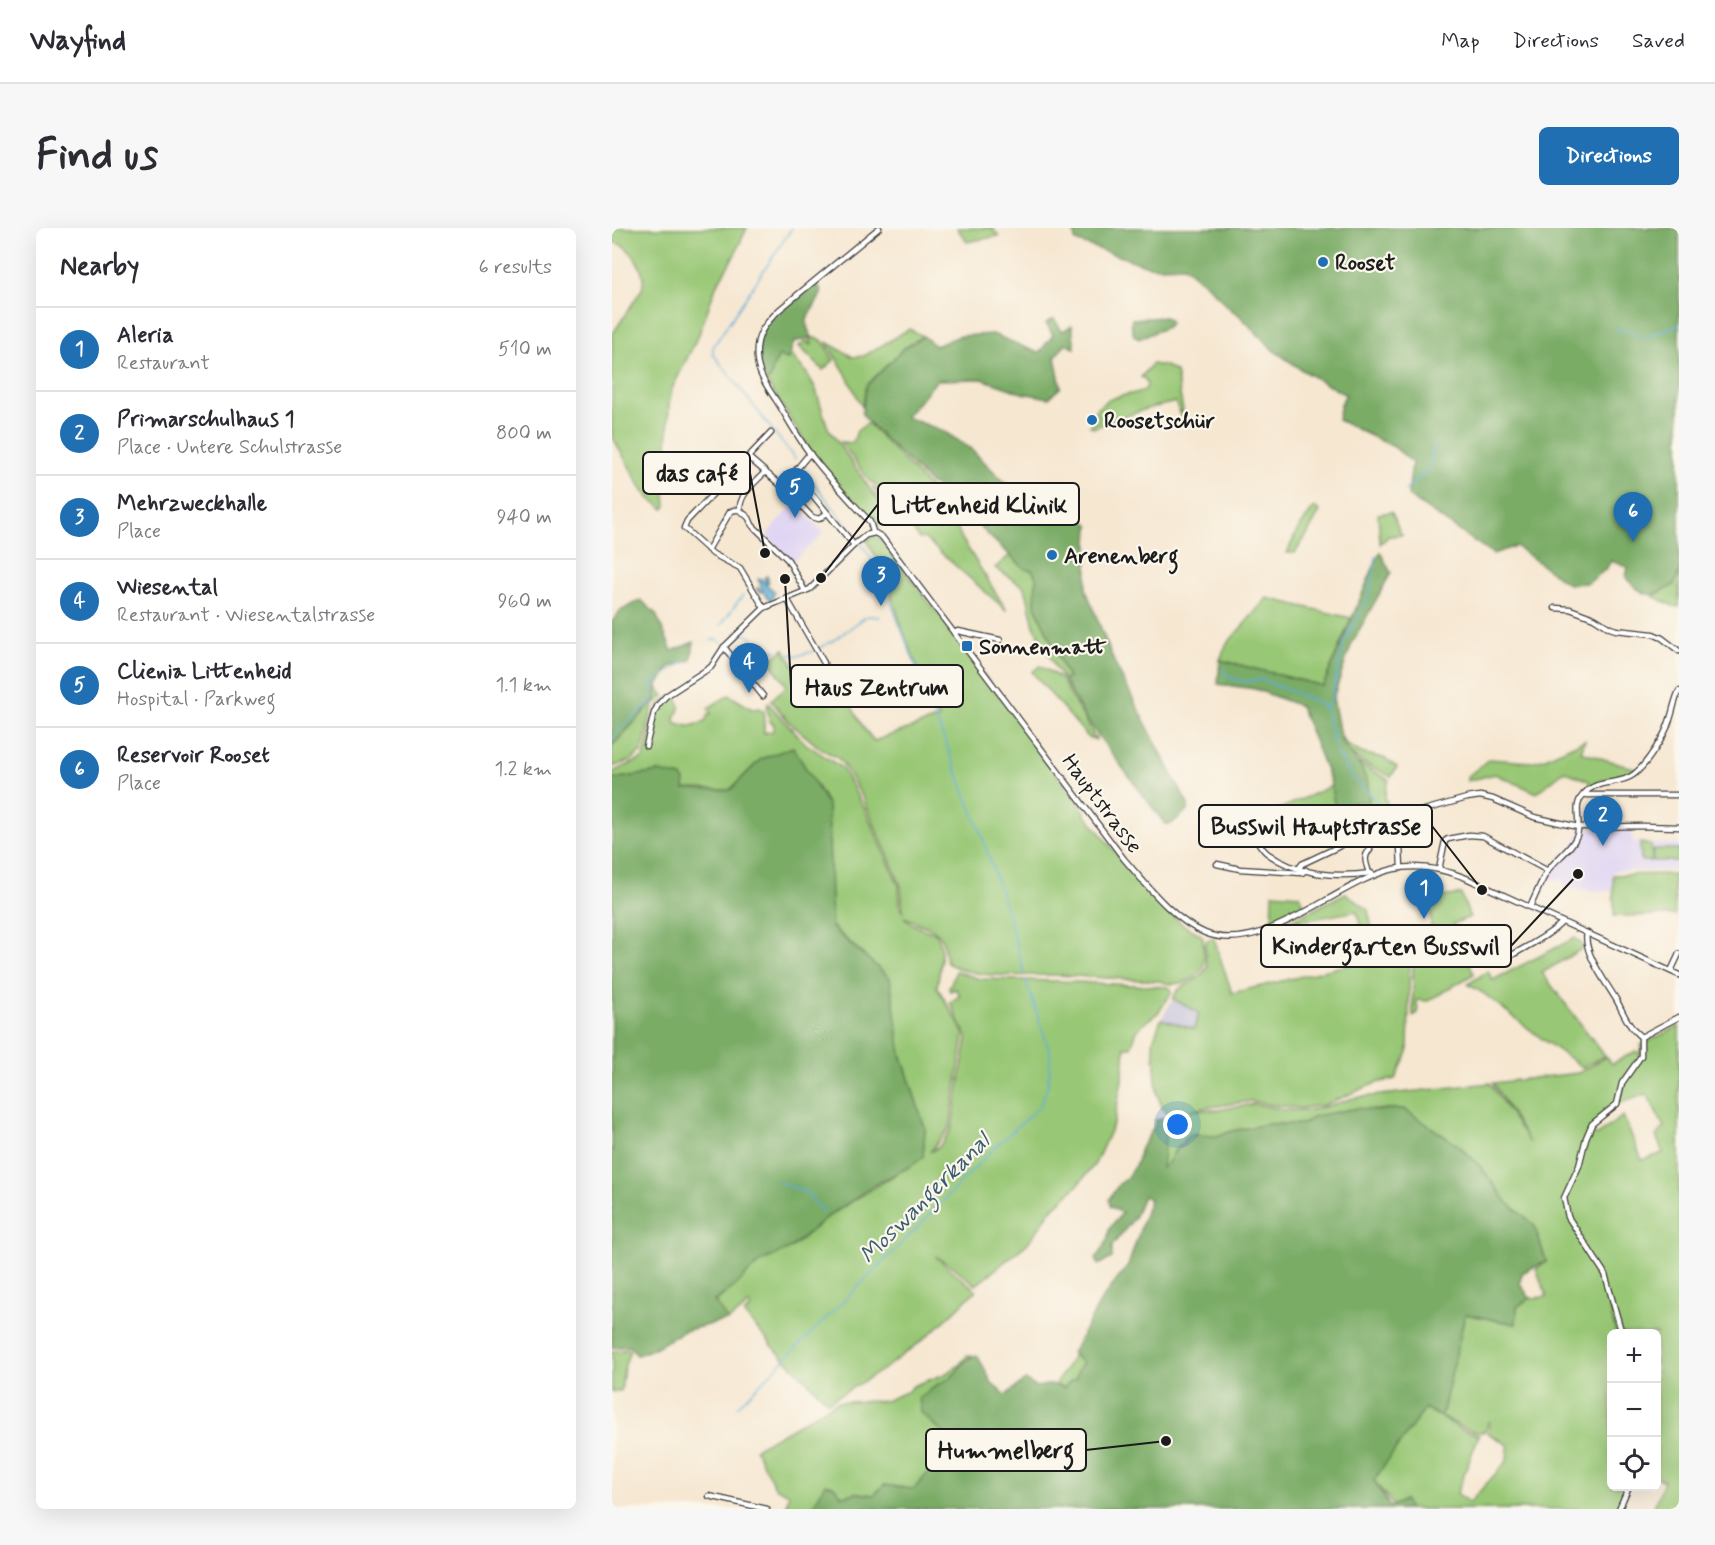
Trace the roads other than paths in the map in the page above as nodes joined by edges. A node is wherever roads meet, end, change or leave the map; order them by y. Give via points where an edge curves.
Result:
1 (879, 228) edge
2 (771, 433) dead end
3 (810, 453) junction
4 (748, 457) junction
5 (765, 472) junction
6 (740, 510) junction
7 (827, 513) junction
8 (873, 532) junction
9 (855, 544) junction
10 (708, 550) junction
11 (805, 591) junction
12 (787, 599) junction
13 (764, 608) junction
14 (1555, 608) dead end
15 (954, 633) junction
16 (1000, 640) dead end
17 (724, 647) junction
18 (1679, 651) edge
19 (824, 663) dead end
20 (1679, 691) edge
21 (763, 696) dead end
22 (646, 746) dead end
23 (1584, 794) junction
24 (1679, 795) edge
25 (1679, 827) edge
26 (1578, 828) junction
27 (1255, 838) dead end
28 (1342, 845) dead end
29 (1370, 850) dead end
30 (1216, 864) dead end
31 (1299, 868) junction
32 (1401, 868) junction
33 (1439, 869) junction
34 (1306, 870) junction
35 (1548, 871) junction
36 (1371, 874) junction
37 (1530, 907) junction
38 (1562, 922) junction
39 (1587, 933) junction
40 (1679, 954) edge
41 (1502, 961) dead end
42 (1671, 971) junction
43 (1679, 975) edge
44 (1679, 1017) edge
45 (1641, 1037) junction
46 (1621, 1329) edge
47 (1627, 1491) edge
48 (709, 1496) dead end
49 (767, 1509) edge
50 (1618, 1509) edge

1 - 3 street, Hauptstrasse via 778,310 762,329 757,346 761,376
2 - 4 street
3 - 7 street via 797,467 796,475
3 - 8 street, Hauptstrasse via 870,522
4 - 5 street
4 - 10 street via 685,525
5 - 6 street via 744,495
5 - 7 street via 812,517 819,519
6 - 10 street via 730,512
6 - 11 street via 788,560
7 - 9 street
8 - 9 street
8 - 15 street, Hauptstrasse via 882,537
9 - 11 street
10 - 13 street via 740,568
11 - 12 street
12 - 13 street
12 - 19 street
13 - 17 street
14 - 18 street via 1570,609 1616,630 1653,634
15 - 16 street
15 - 36 street, Hauptstrasse via 1124,859 1163,902 1198,930 1226,937 1260,931 1294,918
17 - 21 street
17 - 22 street via 711,667 658,705
20 - 23 street via 1666,729 1637,771 1627,778 1597,784
23 - 24 street
23 - 26 street via 1577,808
25 - 26 street
26 - 32 street via 1534,817 1486,797 1473,797 1402,818
26 - 35 street via 1570,847
27 - 31 street via 1268,854
28 - 31 street
29 - 36 street via 1365,858
30 - 34 street via 1250,870
31 - 34 street
32 - 33 street, Hauptstrasse
32 - 36 street, Hauptstrasse
33 - 35 street via 1445,841 1474,834
33 - 37 street, Hauptstrasse
34 - 36 street
35 - 37 street
37 - 38 street, Hauptstrasse
38 - 39 street, Hauptstrasse
38 - 41 street
39 - 42 street, Hauptstrasse
39 - 45 street via 1596,964
40 - 42 street
42 - 43 street, Hauptstrasse
44 - 45 street
45 - 46 street via 1641,1056 1622,1083 1617,1104 1592,1124 1564,1198 1568,1217 1605,1274
47 - 50 street
48 - 49 street

